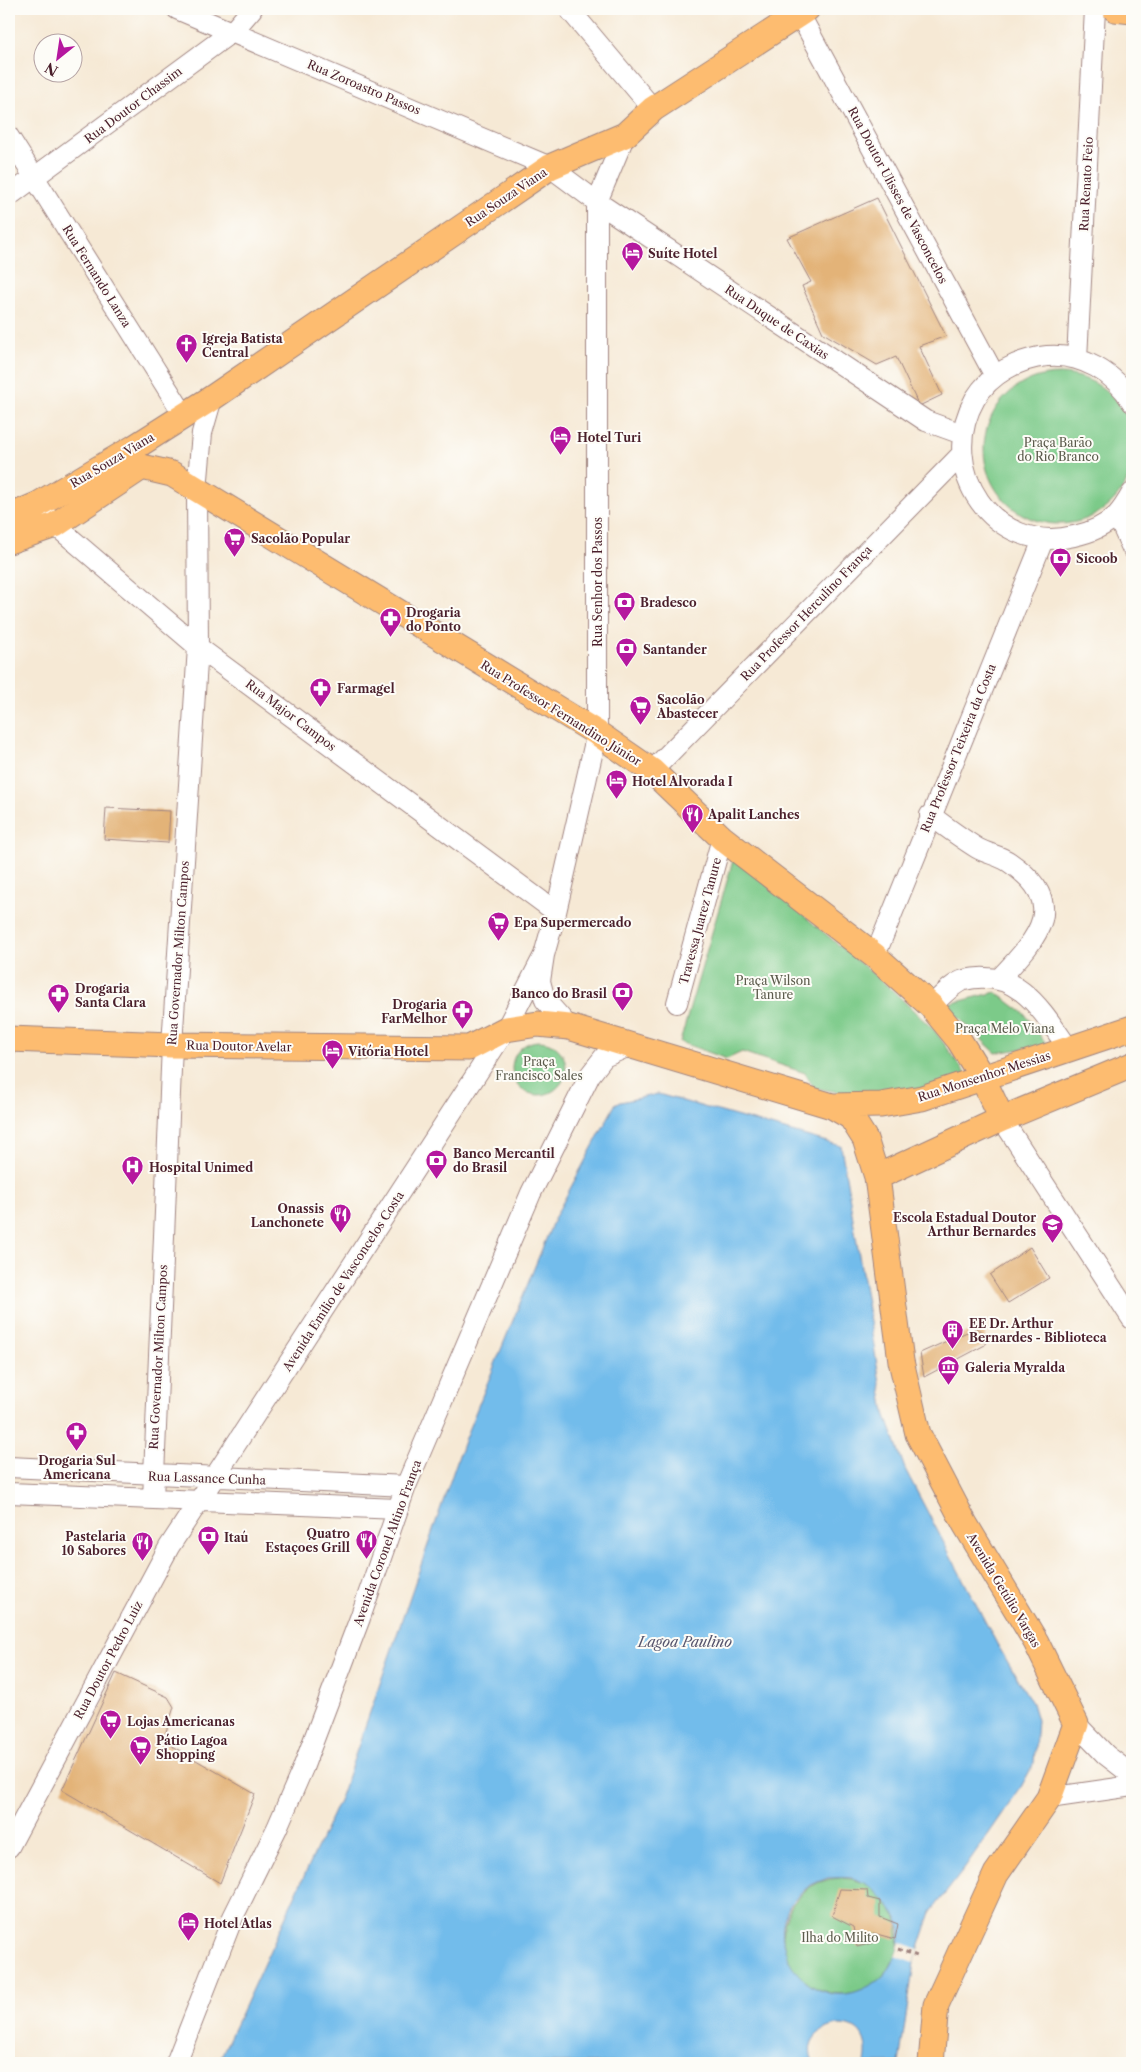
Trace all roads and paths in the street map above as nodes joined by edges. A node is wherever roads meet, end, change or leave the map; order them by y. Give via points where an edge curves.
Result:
1 (177, 9) edge
2 (252, 9) edge
3 (569, 9) edge
4 (1095, 9) edge
5 (1115, 9) edge
6 (1132, 11) edge
7 (804, 12) edge
8 (233, 31) junction
9 (653, 109) junction
10 (624, 135) junction
11 (9, 137) edge
12 (550, 167) junction
13 (36, 177) junction
14 (9, 196) edge
15 (597, 202) junction
16 (1077, 359) junction
17 (995, 376) junction
18 (212, 398) junction
19 (1132, 402) edge
20 (184, 415) junction
21 (962, 434) junction
22 (961, 455) junction
23 (197, 490) junction
24 (1132, 493) edge
25 (37, 504) junction
26 (1118, 514) junction
27 (9, 517) edge
28 (55, 525) junction
29 (1043, 540) junction
30 (9, 541) edge
31 (1132, 548) edge
32 (198, 646) junction
33 (597, 733) junction
34 (652, 771) junction
35 (930, 815) junction
36 (722, 838) junction
37 (556, 912) junction
38 (544, 955) junction
39 (875, 956) junction
40 (1000, 978) junction
41 (677, 1003) dead end
42 (931, 1006) junction
43 (507, 1027) junction
44 (569, 1027) junction
45 (1132, 1028) edge
46 (9, 1039) edge
47 (172, 1045) junction
48 (630, 1046) junction
49 (1068, 1048) junction
50 (1132, 1066) edge
51 (982, 1077) junction
52 (832, 1106) junction
53 (1002, 1119) junction
54 (877, 1177) junction
55 (1132, 1319) edge
56 (9, 1467) edge
57 (153, 1476) junction
58 (215, 1478) junction
59 (406, 1486) junction
60 (9, 1493) edge
61 (153, 1499) junction
62 (200, 1501) junction
63 (398, 1509) junction
64 (1076, 1724) junction
65 (1132, 1775) edge
66 (1132, 1786) edge
67 (1048, 1798) junction
68 (9, 1847) edge
69 (898, 1949) dead end
70 (916, 1956) dead end
71 (176, 2063) edge
72 (931, 2063) edge

1 - 8 street, Rua Zoroastro Passos
2 - 8 street, Rua Doutor Chassim
3 - 9 street
4 - 16 street, Rua Renato Feio
5 - 6 main road
7 - 9 main road, Rua Souza Viana
7 - 17 street, Rua Doutor Ulisses de Vasconcelos
8 - 12 street, Rua Zoroastro Passos
8 - 13 street, Rua Doutor Chassim
9 - 10 main road, Rua Souza Viana
10 - 12 main road, Rua Souza Viana
10 - 15 street, Rua Senhor dos Passos
11 - 13 street, Rua Fernando Lanza
12 - 15 street
12 - 18 main road, Rua Souza Viana
13 - 14 street, Rua Doutor Chassim
13 - 20 street, Rua Fernando Lanza
15 - 21 street, Rua Duque de Caxias via 926,421
15 - 33 street, Rua Senhor dos Passos
16 - 17 street via 1034,358 1014,364
16 - 19 street via 1103,370 1125,389
17 - 21 street via 979,392 968,412
18 - 20 main road, Rua Souza Viana
18 - 23 street via 202,433
20 - 25 main road, Rua Souza Viana
21 - 22 street
22 - 29 street via 968,482 982,506 1003,525 1022,535
22 - 34 street, Rua Professor Herculino França
23 - 28 main road, Rua Professor Fernandino Júnior via 172,474 142,467
23 - 32 street, Rua Governador Milton Campos
23 - 33 main road, Rua Professor Fernandino Júnior
24 - 26 street
25 - 27 main road, Rua Souza Viana
25 - 28 street, Rua Major Campos
26 - 29 street via 1091,532 1061,540
26 - 31 street
28 - 30 main road
28 - 32 street, Rua Major Campos
29 - 35 street, Rua Professor Teixeira da Costa
32 - 37 street, Rua Major Campos
32 - 47 street, Rua Governador Milton Campos
33 - 34 main road, Rua Professor Fernandino Júnior
33 - 37 street, Rua Senhor dos Passos
34 - 36 main road, Rua Professor Fernandino Júnior
35 - 39 street, Rua Professor Teixeira da Costa
35 - 40 street via 979,849 1018,868 1029,877 1044,899 1045,908 1038,932
36 - 39 main road, Rua Professor Fernandino Júnior
36 - 41 street, Travessa Juarez Tanure
37 - 38 street, Rua Senhor dos Passos
38 - 43 street, Rua Senhor dos Passos
38 - 44 street, Rua Senhor dos Passos via 540,982 545,1000
39 - 42 main road, Rua Professor Fernandino Júnior
40 - 42 street via 963,980
40 - 49 street via 1036,1001
42 - 51 main road, Rua Professor Fernandino Júnior via 959,1040
43 - 44 main road via 538,1024
43 - 47 main road, Rua Doutor Avelar via 469,1048
43 - 58 street, Avenida Emílio de Vasconcelos Costa
44 - 48 main road
45 - 49 main road, Rua Monsenhor Messias
46 - 47 main road, Rua Doutor Avelar
47 - 57 street, Rua Governador Milton Campos
48 - 52 main road
48 - 59 street, Avenida Coronel Altino França via 604,1057 590,1075 531,1193
49 - 51 main road, Rua Monsenhor Messias
50 - 53 main road
51 - 52 main road, Rua Monsenhor Messias via 922,1098 881,1105
51 - 53 main road, Rua Professor Fernandino Júnior
52 - 54 main road, Avenida Getúlio Vargas via 851,1117 856,1124 865,1139
53 - 54 main road
53 - 55 street
54 - 64 main road, Avenida Getúlio Vargas via 901,1361 918,1434 965,1524 1036,1642
56 - 57 street, Rua Lassance Cunha
57 - 58 street, Rua Lassance Cunha
57 - 61 street, Rua Governador Milton Campos
58 - 59 street, Rua Lassance Cunha
58 - 62 street, Rua Doutor Pedro Luiz
59 - 63 street, Avenida Coronel Altino França
60 - 61 street, Rua Lassance Cunha
61 - 62 street, Rua Lassance Cunha
62 - 63 street, Rua Lassance Cunha
62 - 68 street, Rua Doutor Pedro Luiz via 169,1547
63 - 71 street, Avenida Coronel Altino França via 303,1768 233,1917
64 - 65 street via 1106,1755
64 - 67 main road
66 - 67 street
67 - 72 main road via 996,1874 936,2005
69 - 70 path

